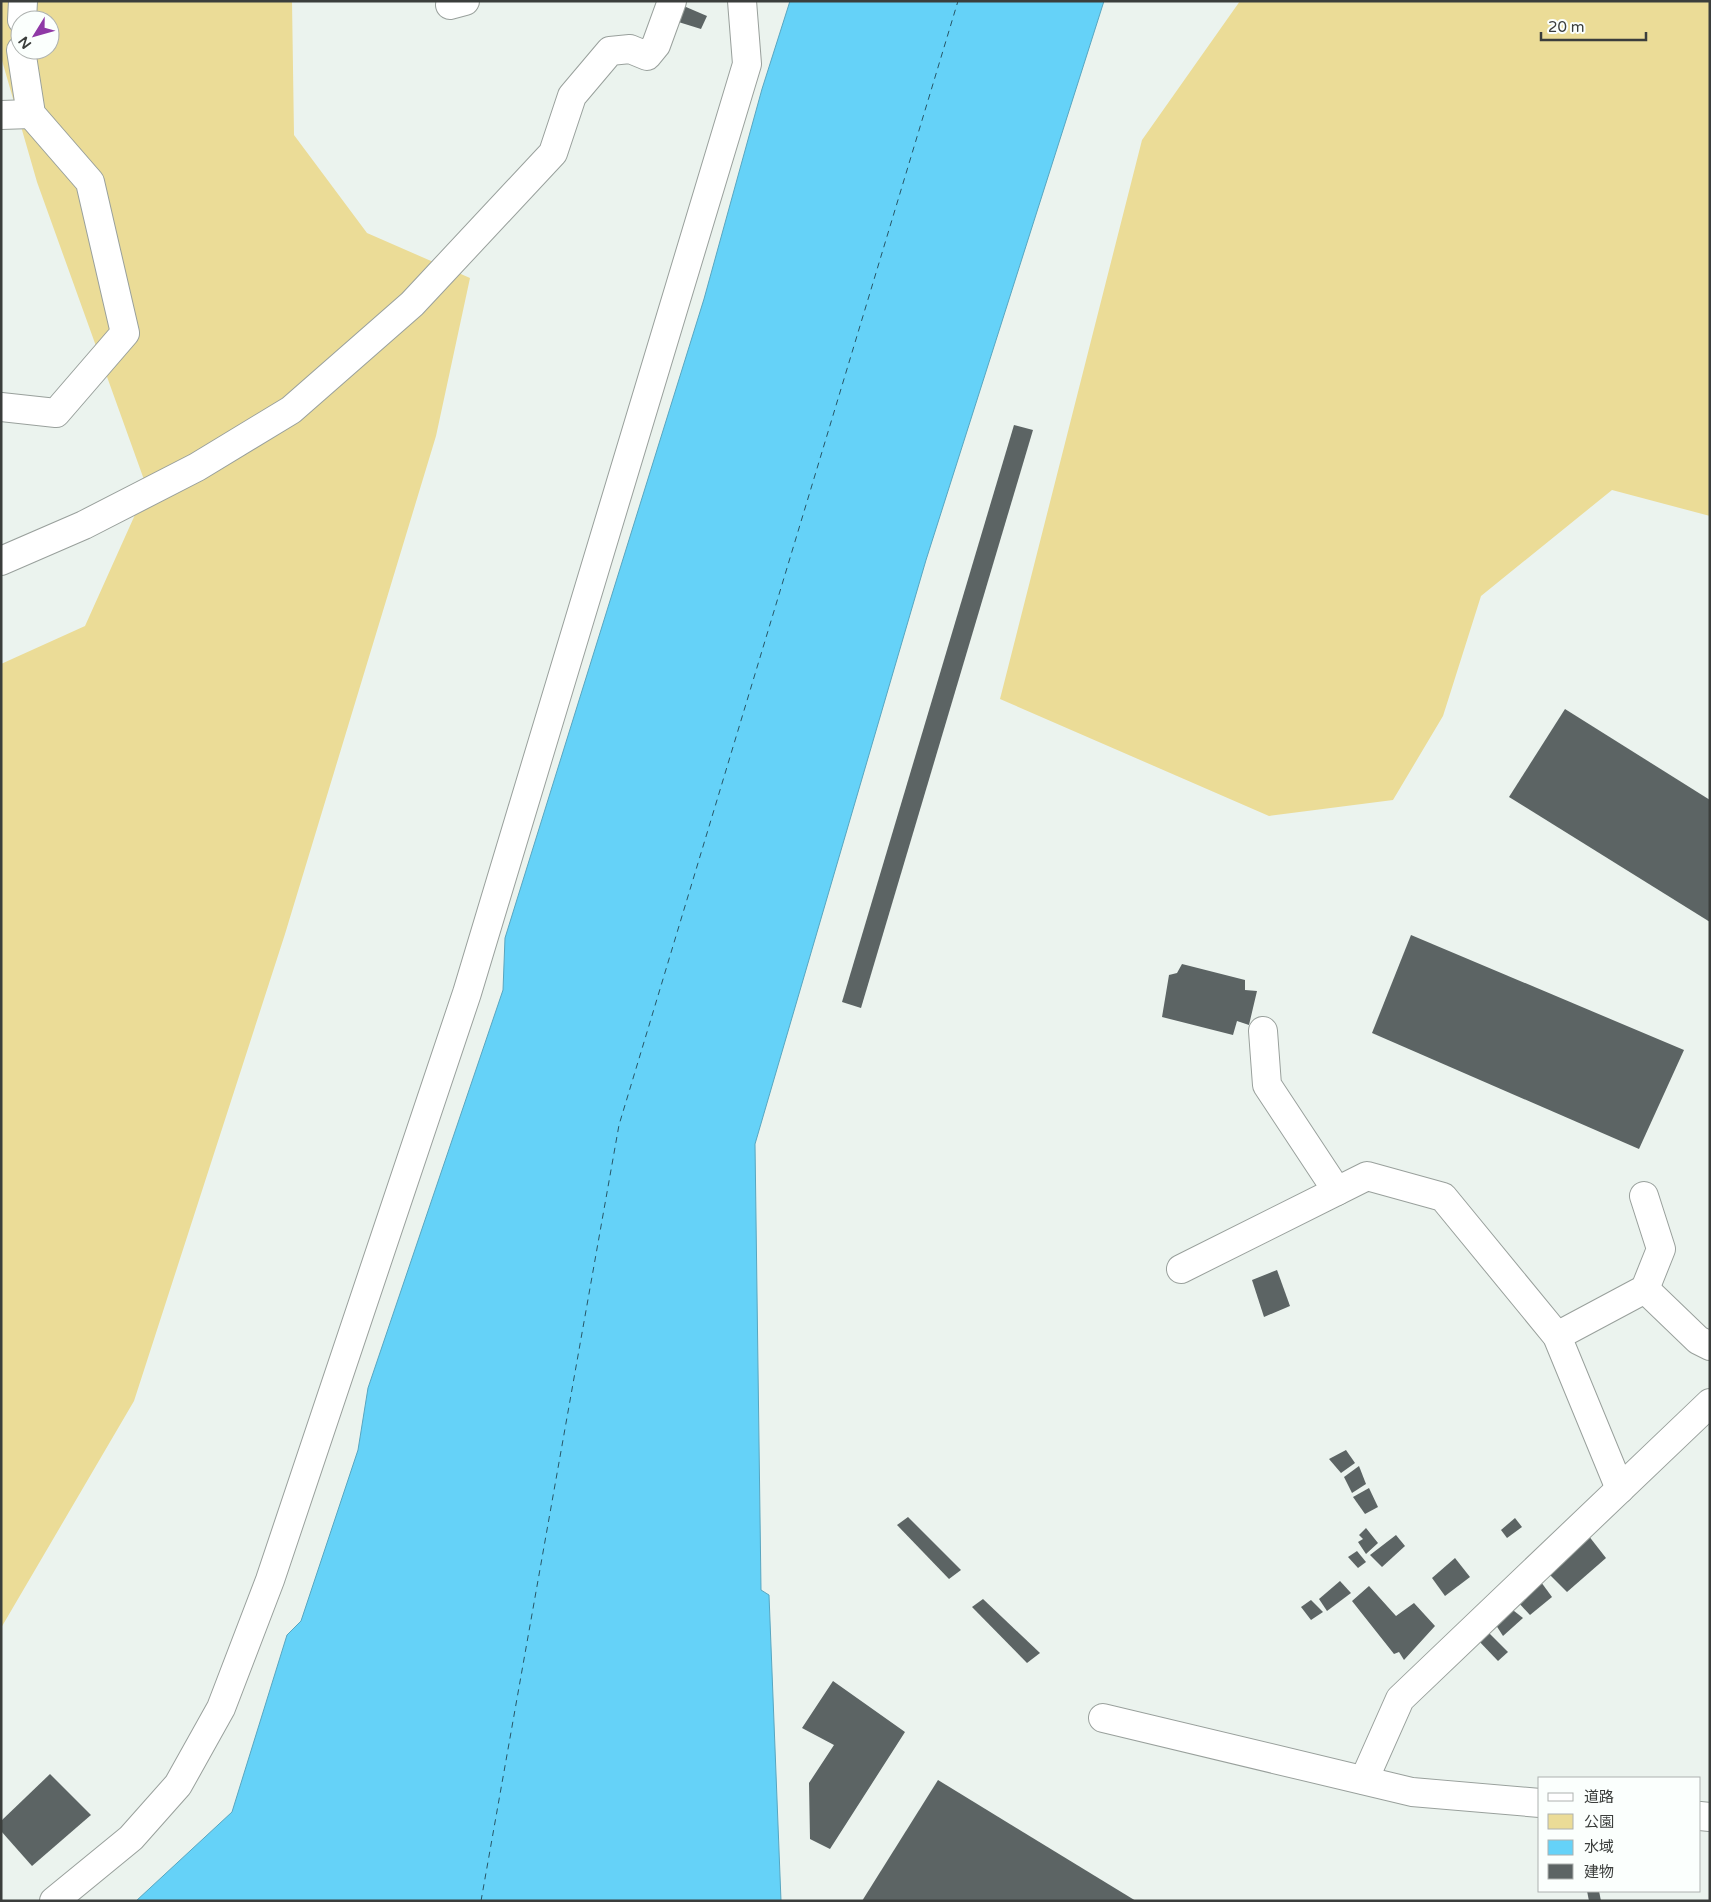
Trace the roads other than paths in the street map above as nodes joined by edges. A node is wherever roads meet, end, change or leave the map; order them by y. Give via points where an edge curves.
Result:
1 (672, 1) edge
2 (742, 1) edge
3 (23, 60) edge
4 (31, 114) junction
5 (1, 115) edge
6 (1, 407) edge
7 (1, 561) edge
8 (1263, 1031) dead end
9 (1337, 1191) junction
10 (1644, 1196) dead end
11 (1181, 1269) dead end
12 (1644, 1289) junction
13 (1557, 1336) junction
14 (1710, 1346) edge
15 (1710, 1403) edge
16 (1620, 1489) junction
17 (1103, 1718) dead end
18 (1364, 1780) junction
19 (1538, 1803) edge
20 (54, 1901) edge

1 - 7 street via 656,45 647,56 630,49 610,51 572,96 553,153 412,304 291,410 197,467 84,525
2 - 20 street via 747,64 467,993 270,1580 221,1708 178,1785 131,1838
3 - 4 street
4 - 5 street
4 - 6 street via 90,182 125,333 56,413
8 - 9 street via 1267,1085
9 - 11 street
9 - 13 street via 1367,1176 1443,1197
10 - 12 street via 1662,1249
12 - 13 street
12 - 14 street via 1698,1340
13 - 16 street
15 - 16 street
16 - 18 street via 1400,1699
17 - 18 street
18 - 19 street via 1412,1792

